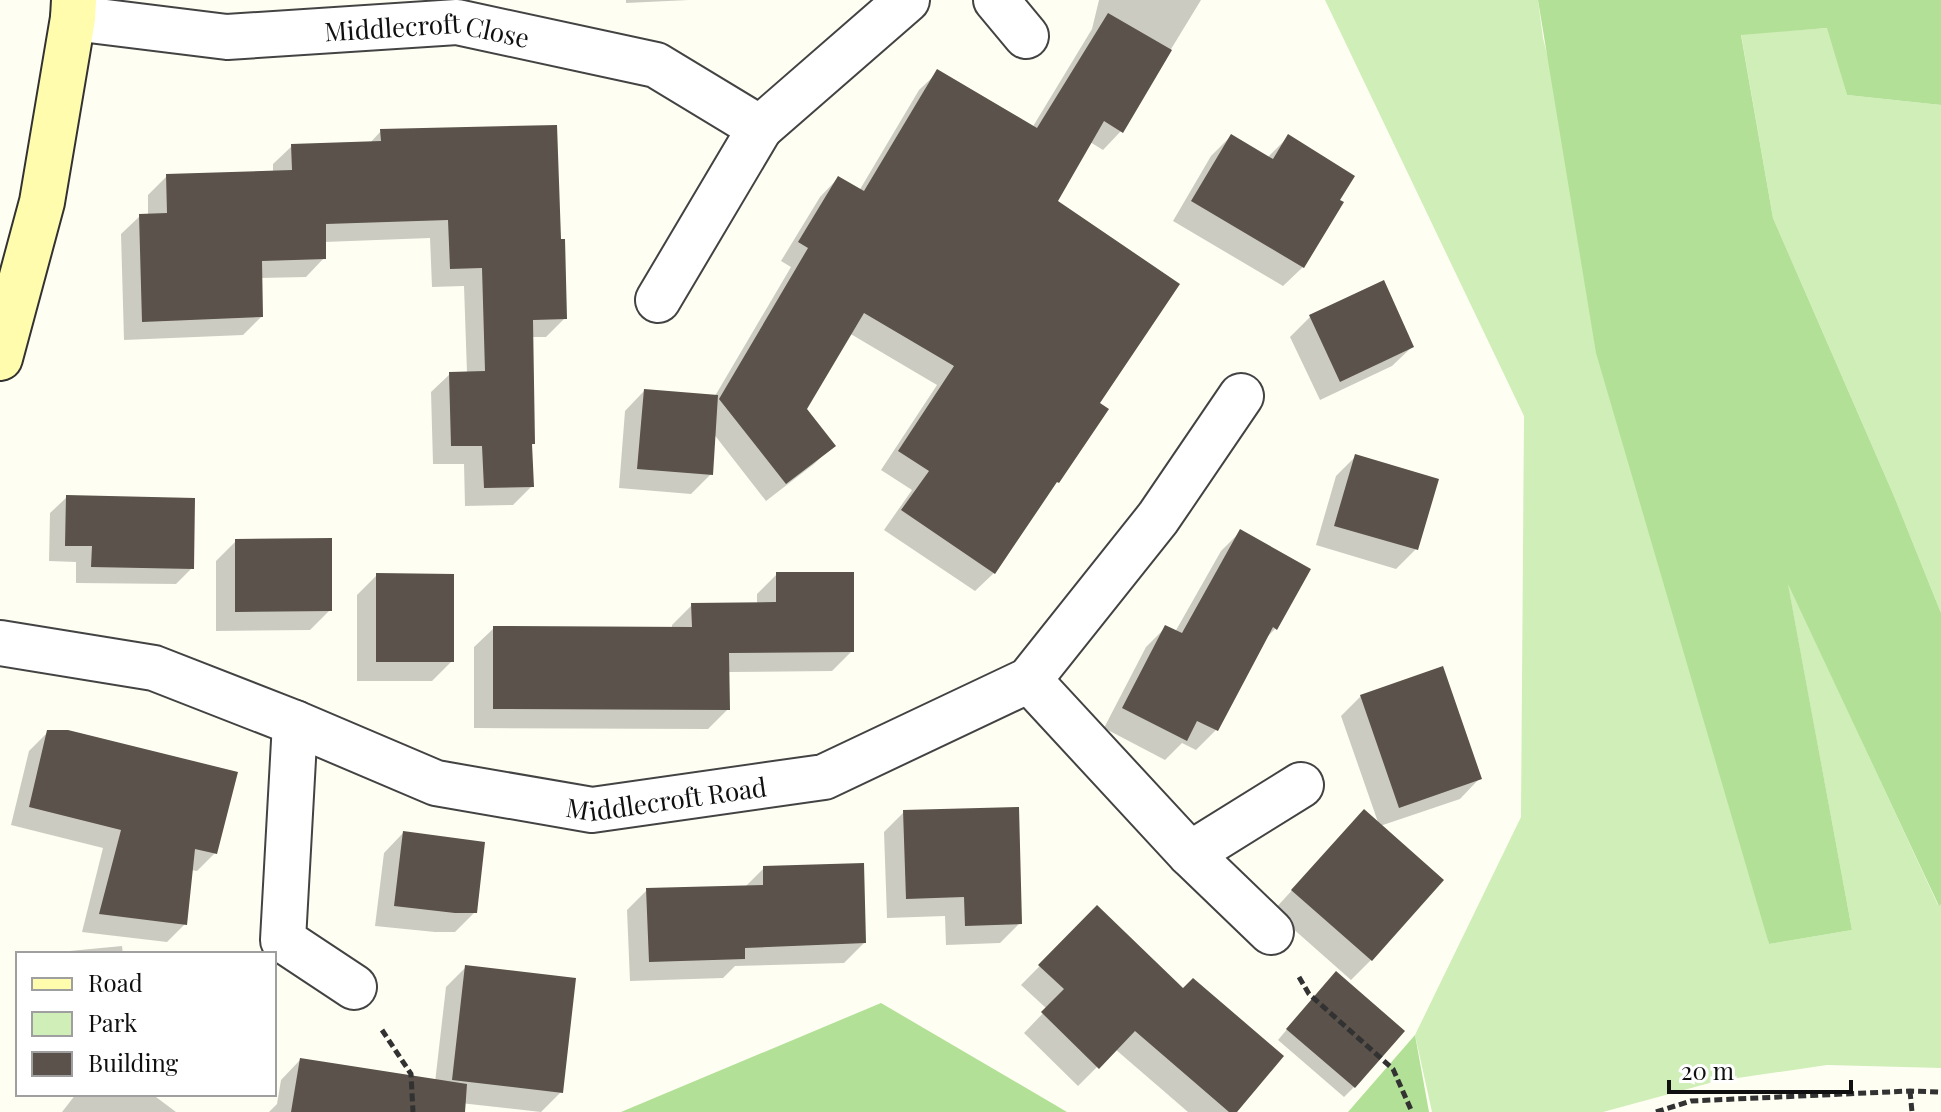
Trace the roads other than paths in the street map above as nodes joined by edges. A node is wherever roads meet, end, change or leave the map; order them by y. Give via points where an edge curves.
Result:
1 (907, 0) edge
2 (996, 0) edge
3 (73, 9) edge
4 (1026, 36) dead end
5 (760, 128) junction
6 (658, 300) dead end
7 (0, 358) edge
8 (1241, 396) dead end
9 (0, 643) edge
10 (1029, 680) junction
11 (295, 723) junction
12 (1301, 785) dead end
13 (1190, 854) junction
14 (1271, 932) road end
15 (273, 947) edge
16 (354, 987) road end

1 - 5 street
2 - 4 street
3 - 5 street, Middlecroft Close via 227,37 457,22 656,65
3 - 7 street via 42,202
5 - 6 street
8 - 10 street, Middlecroft Road via 1158,518
9 - 11 street, Middlecroft Road via 154,668
10 - 11 street, Middlecroft Road via 824,777 592,810 436,783
10 - 13 street
11 - 15 street
12 - 13 street
13 - 14 street
15 - 16 street

